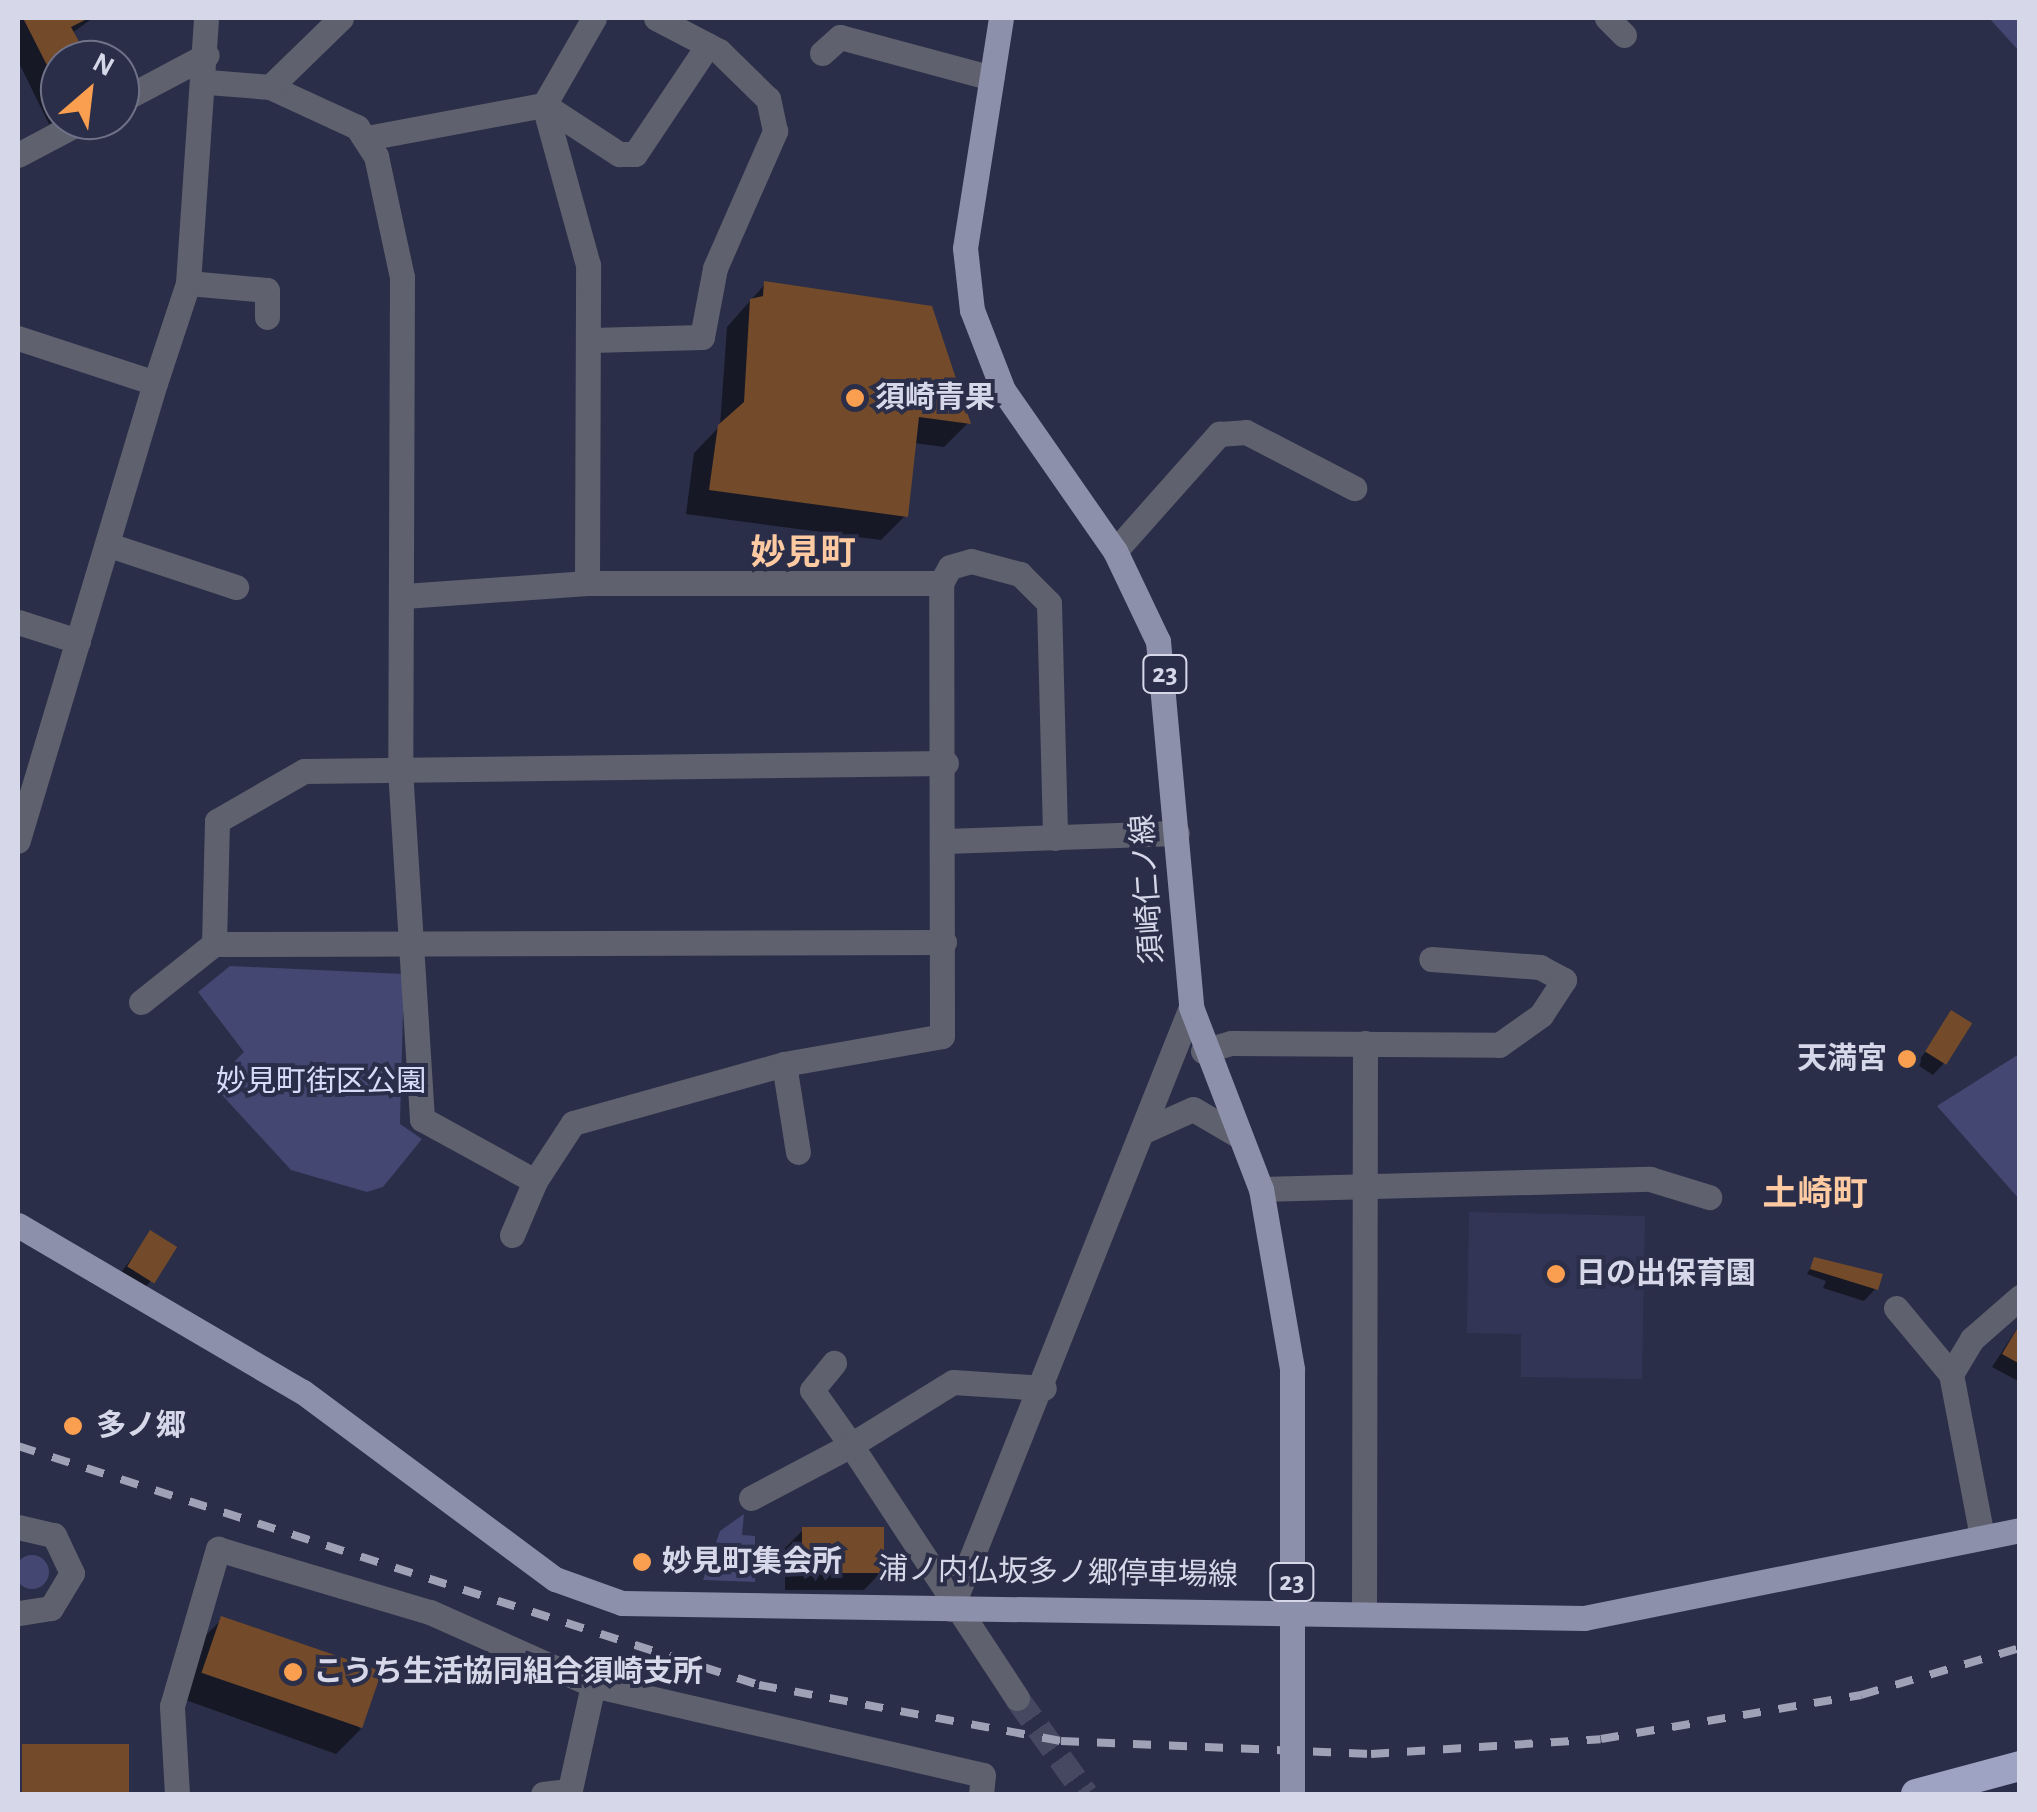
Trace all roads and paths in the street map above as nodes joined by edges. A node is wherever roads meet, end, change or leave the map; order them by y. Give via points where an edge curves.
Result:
1 (206, 18) edge
2 (341, 18) edge
3 (594, 18) edge
4 (656, 18) edge
5 (1001, 18) edge
6 (708, 45) junction
7 (822, 54) dead end
8 (206, 55) junction
9 (992, 78) junction
10 (208, 82) junction
11 (270, 87) junction
12 (140, 90) edge
13 (544, 105) junction
14 (367, 138) junction
15 (46, 140) edge
16 (18, 155) edge
17 (188, 283) junction
18 (267, 318) dead end
19 (18, 338) edge
20 (591, 340) junction
21 (154, 383) junction
22 (1354, 488) dead end
23 (110, 546) junction
24 (1115, 551) junction
25 (586, 584) junction
26 (941, 584) junction
27 (236, 587) dead end
28 (404, 596) junction
29 (18, 622) edge
30 (78, 641) junction
31 (946, 764) junction
32 (400, 769) junction
33 (1177, 833) junction
34 (1055, 838) junction
35 (18, 841) edge
36 (945, 841) junction
37 (944, 942) junction
38 (214, 944) junction
39 (416, 950) junction
40 (1431, 958) dead end
41 (141, 1002) dead end
42 (1192, 1008) junction
43 (1365, 1042) junction
44 (1203, 1051) junction
45 (784, 1064) junction
46 (1146, 1130) junction
47 (1239, 1136) junction
48 (798, 1152) dead end
49 (535, 1181) junction
50 (1365, 1184) junction
51 (1261, 1189) junction
52 (1710, 1197) dead end
53 (18, 1226) edge
54 (512, 1235) dead end
55 (2020, 1297) edge
56 (1896, 1308) dead end
57 (834, 1363) dead end
58 (1951, 1374) junction
59 (1044, 1388) junction
60 (851, 1446) junction
61 (752, 1498) dead end
62 (18, 1528) edge
63 (2020, 1530) edge
64 (1982, 1537) junction
65 (950, 1609) junction
66 (1364, 1611) junction
67 (18, 1613) edge
68 (594, 1685) junction
69 (1017, 1698) tunnel mouth
70 (2020, 1766) edge
71 (560, 1793) edge
72 (177, 1794) edge
73 (981, 1794) edge
74 (1292, 1794) edge
75 (1915, 1794) edge

1 - 8 street
2 - 11 street
3 - 13 street
4 - 6 street
5 - 9 main road, 須崎仁ノ線 / 23
6 - 13 street via 634,154 620,154
6 - 20 street via 776,116 715,268 709,325 689,342
7 - 9 street via 840,36
8 - 10 street
8 - 12 street
9 - 24 main road, 須崎仁ノ線 / 23 via 965,248 972,310 1003,390
10 - 11 street
10 - 17 street
11 - 14 street
13 - 14 street
13 - 20 street via 580,217
14 - 28 street via 402,277
15 - 16 street
17 - 18 street via 267,290
17 - 21 street
19 - 21 street
20 - 25 street
21 - 23 street
22 - 24 street via 1246,432 1219,434
23 - 27 street
23 - 30 street
24 - 33 main road, 須崎仁ノ線 / 23 via 1158,641
25 - 26 street
25 - 28 street
26 - 31 street
26 - 34 street via 950,566 971,561 1020,574 1049,603
28 - 32 street
29 - 30 street
30 - 35 street
31 - 32 street
31 - 36 street
32 - 38 street via 304,771 227,811 214,837
32 - 39 street
33 - 34 street
33 - 42 main road, 須崎仁ノ線 / 23
34 - 36 street
36 - 37 street
37 - 39 street
37 - 45 street via 942,1036
38 - 39 street
38 - 41 street
39 - 49 street via 422,1119
40 - 43 street via 1540,967 1564,980 1541,1015 1498,1044
42 - 44 main road, 須崎仁ノ線 / 23
42 - 46 street
43 - 44 street
43 - 50 street
44 - 47 main road, 須崎仁ノ線 / 23
45 - 48 street
45 - 49 street via 573,1123
46 - 47 street via 1165,1114 1192,1109
46 - 59 street
47 - 51 main road, 須崎仁ノ線 / 23
49 - 54 street
50 - 51 street
50 - 52 street via 1650,1179
50 - 66 street
51 - 74 main road, 須崎仁ノ線 / 23, bridge via 1292,1368
53 - 65 main road, 浦ノ内仏坂多ノ郷停車場線 via 303,1392 525,1560 588,1596
55 - 58 street via 1959,1353
56 - 58 street
57 - 60 street via 812,1390
58 - 64 street
59 - 60 street via 954,1382
59 - 65 street
60 - 61 street
60 - 65 street
62 - 67 street via 54,1535 72,1573 51,1608
63 - 64 main road, 浦ノ内仏坂多ノ郷停車場線
64 - 66 main road, 浦ノ内仏坂多ノ郷停車場線 via 1613,1616
65 - 66 main road, 浦ノ内仏坂多ノ郷停車場線
65 - 69 street
68 - 71 street
68 - 72 street via 430,1612 218,1549 172,1706
68 - 73 street via 983,1775
70 - 75 highway

